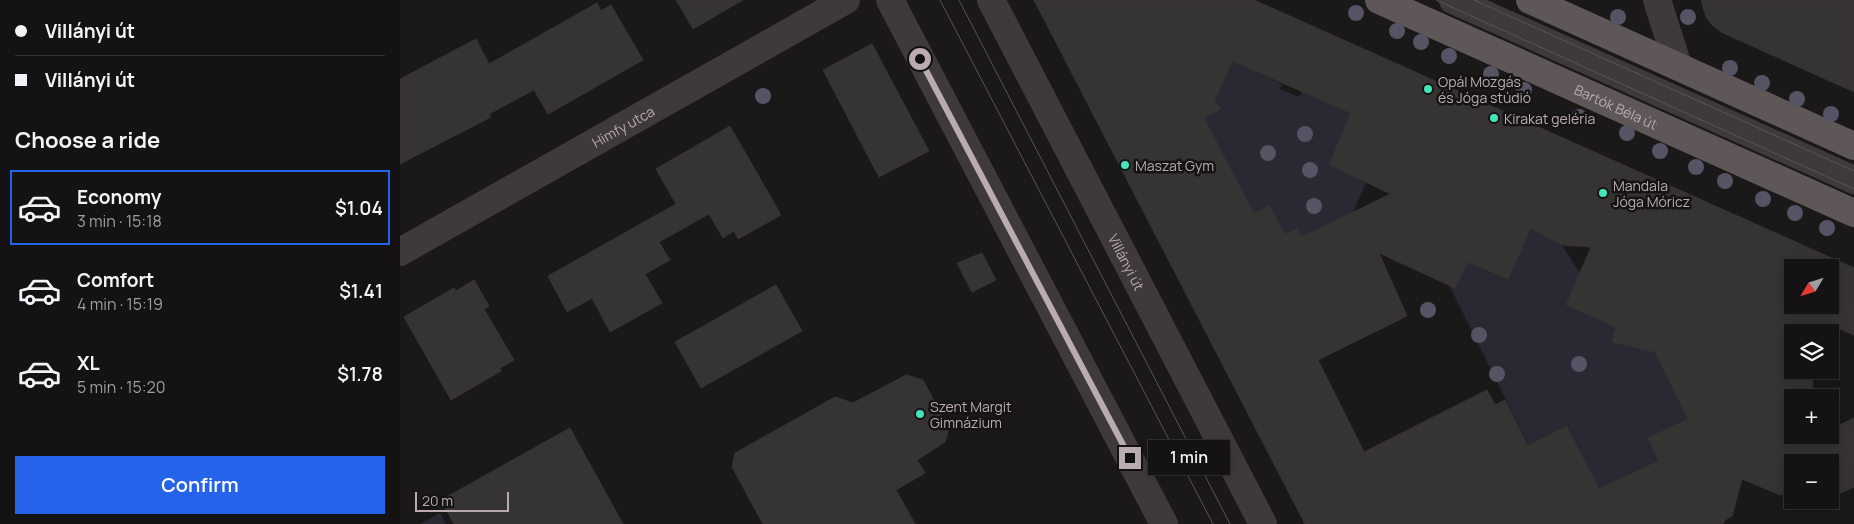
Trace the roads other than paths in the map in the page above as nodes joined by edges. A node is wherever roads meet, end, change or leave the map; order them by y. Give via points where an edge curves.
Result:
1 (846, 0) edge
2 (890, 0) edge
3 (991, 0) edge
4 (1379, 0) edge
5 (1453, 0) edge
6 (1530, 0) edge
7 (1657, 0) edge
8 (1678, 66) junction
9 (1854, 146) edge
10 (1854, 180) edge
11 (1854, 213) edge
12 (400, 252) edge
13 (1164, 524) edge
14 (1263, 524) edge

1 - 12 street, Himfy utca
2 - 13 street
3 - 14 street, Villányi út
4 - 11 main road, Bartók Béla út
5 - 10 street
6 - 8 main road
7 - 8 street
8 - 9 main road

